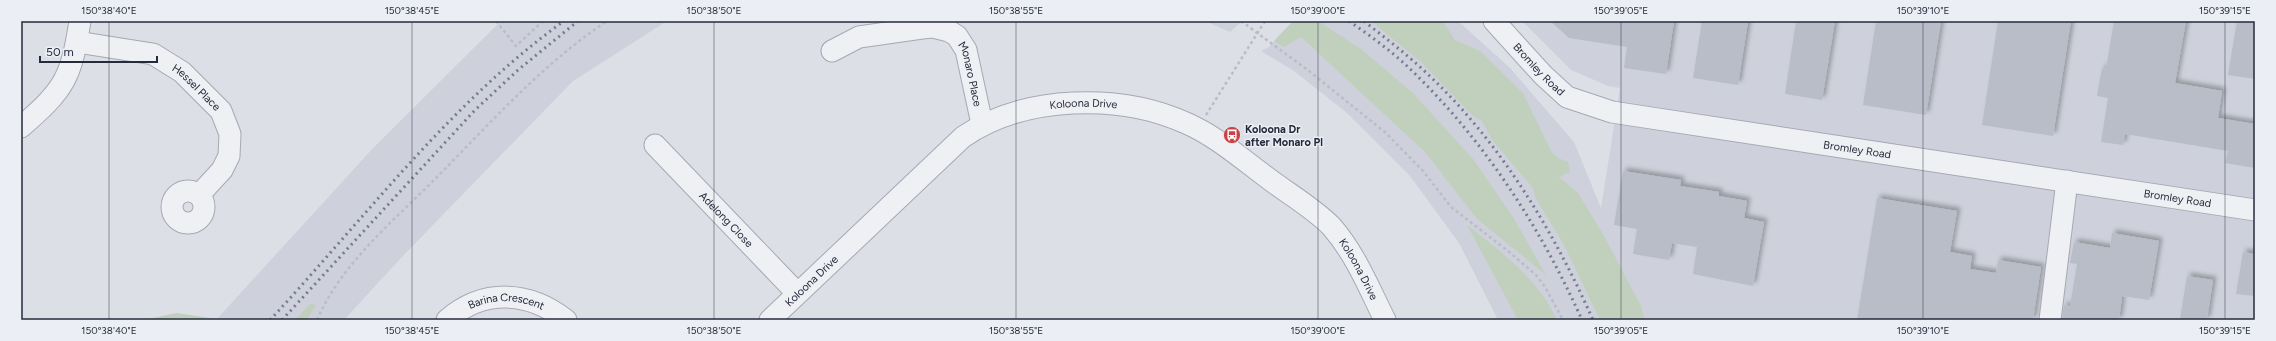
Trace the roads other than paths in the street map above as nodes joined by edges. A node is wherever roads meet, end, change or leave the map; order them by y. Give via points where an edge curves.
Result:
1 (80, 21) edge
2 (1494, 21) edge
3 (77, 42) junction
4 (832, 51) dead end
5 (982, 124) junction
6 (21, 127) edge
7 (655, 145) dead end
8 (2067, 181) junction
9 (198, 195) dead end
10 (2255, 210) edge
11 (797, 293) junction
12 (447, 320) edge
13 (566, 320) edge
14 (770, 320) edge
15 (1385, 320) edge
16 (2050, 320) edge

1 - 3 street
2 - 8 street, Bromley Road via 1543,75 1567,97 1590,106 1612,112
3 - 6 street via 72,66 62,87
3 - 9 street, Hessel Place via 138,51 159,57 182,72 221,110 230,134 229,156 222,170
4 - 5 street, Monaro Place via 859,37 922,28 942,28 949,31 957,36 966,50
5 - 11 street, Koloona Drive via 952,145
5 - 15 street, Koloona Drive via 1000,116 1052,106 1103,103 1148,110 1197,128 1331,226 1354,260
7 - 11 street, Adelong Close
8 - 10 street, Bromley Road
8 - 16 street
11 - 14 street, Koloona Drive
12 - 13 street, Barina Crescent via 474,304 500,298 540,303

